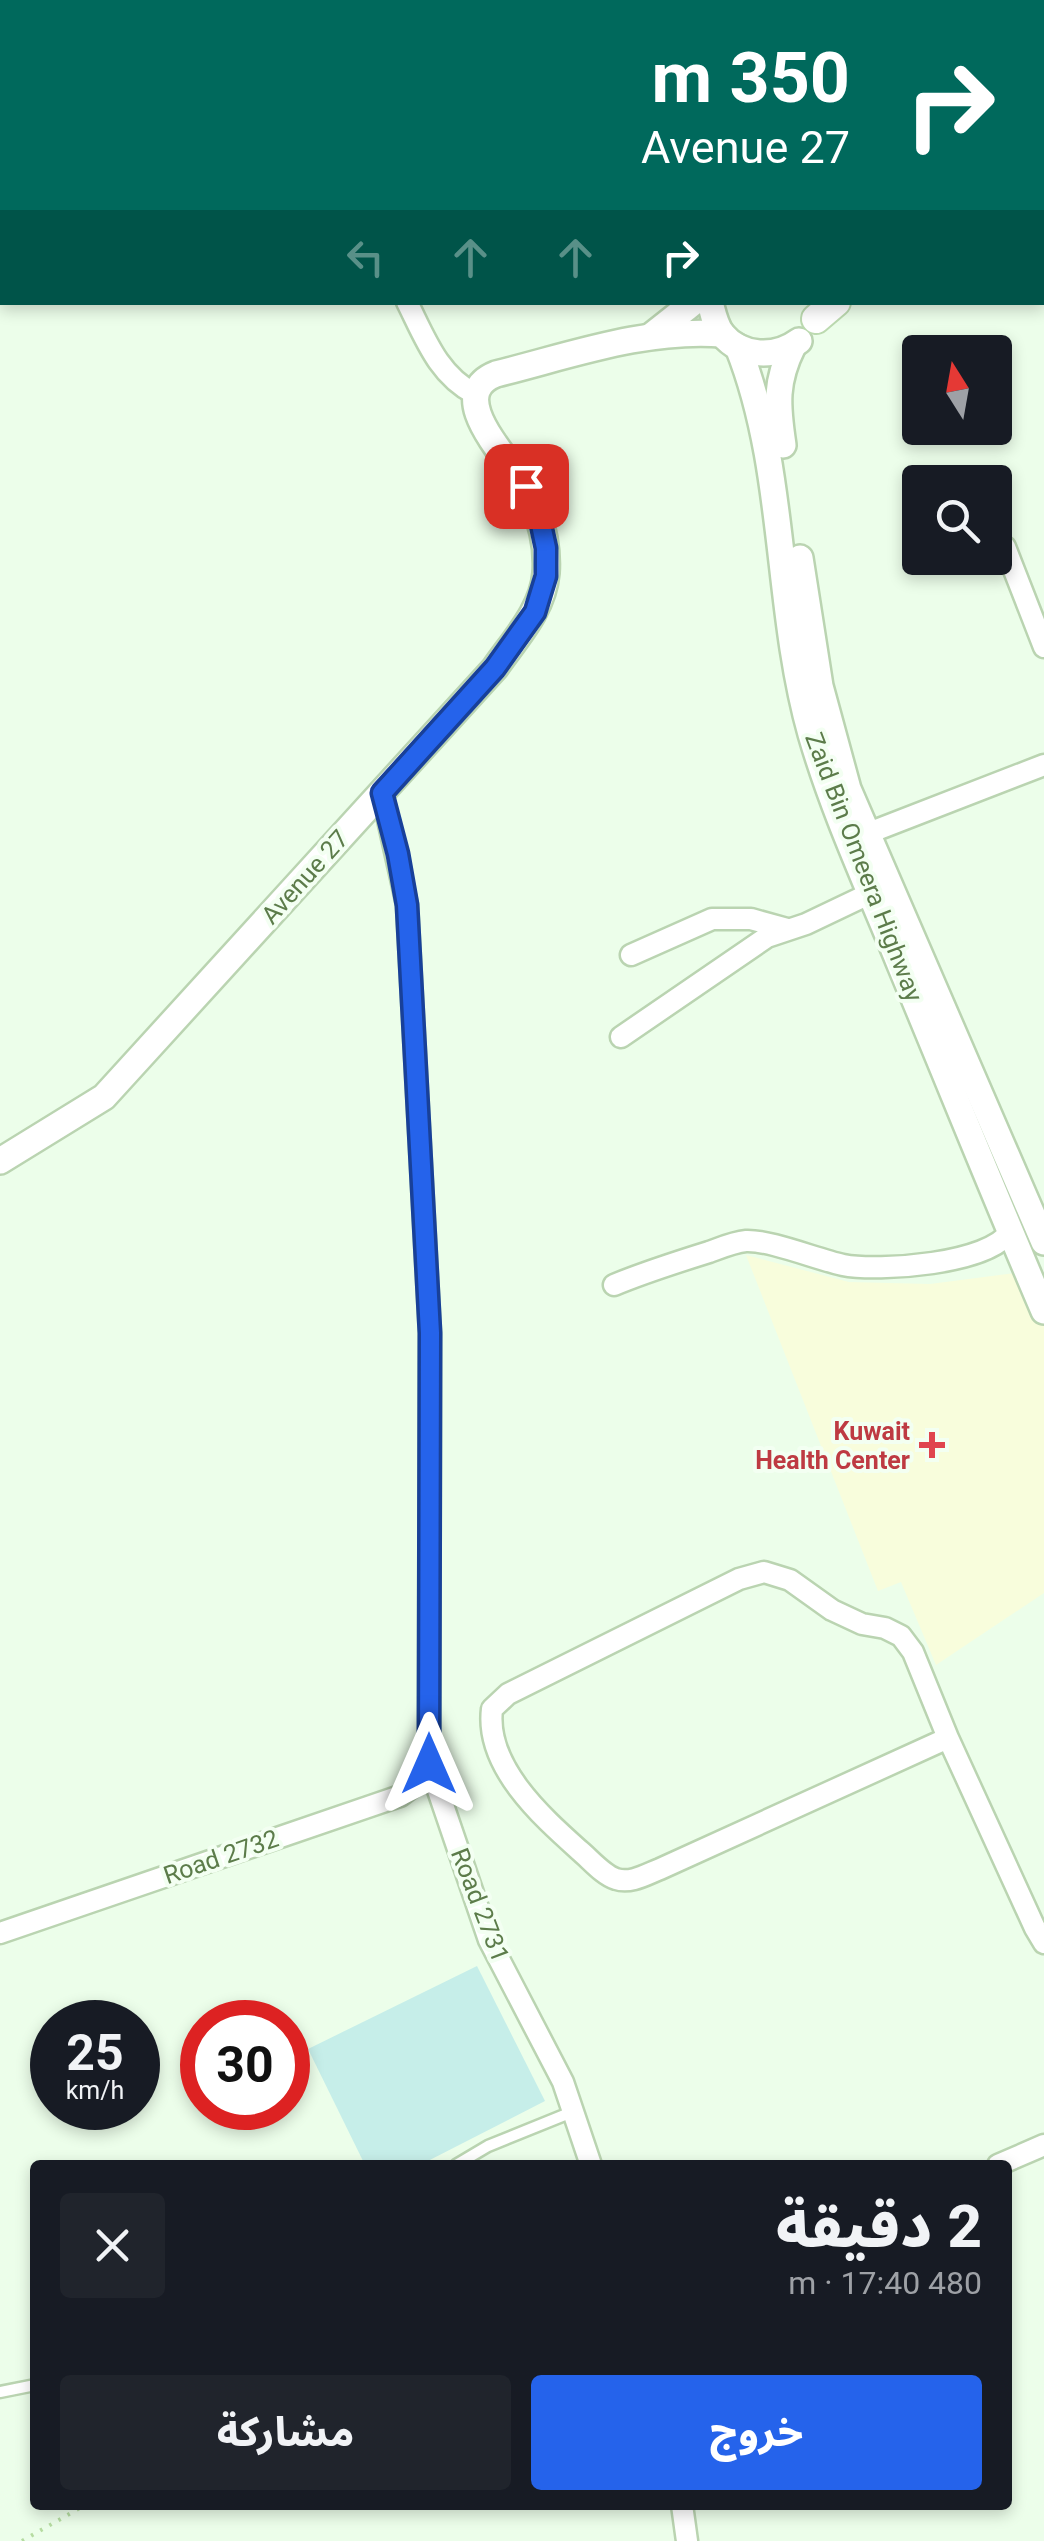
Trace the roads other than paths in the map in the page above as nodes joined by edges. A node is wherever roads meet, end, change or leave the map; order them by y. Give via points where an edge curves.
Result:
1 (408, 305) edge
2 (690, 305) edge
3 (711, 305) edge
4 (824, 308) edge
5 (651, 336) junction
6 (730, 340) junction
7 (794, 346) junction
8 (475, 394) junction
9 (1012, 565) edge
10 (1044, 647) edge
11 (1044, 765) edge
12 (382, 793) junction
13 (866, 834) junction
14 (871, 893) junction
15 (788, 929) junction
16 (630, 956) dead end
17 (621, 1038) dead end
18 (0, 1161) edge
19 (1041, 1236) edge
20 (1015, 1242) junction
21 (614, 1285) dead end
22 (1044, 1311) edge
23 (948, 1738) junction
24 (429, 1764) junction
25 (0, 1932) edge
26 (1044, 1943) edge
27 (573, 2112) junction
28 (1044, 2144) edge
29 (464, 2160) edge
30 (589, 2160) edge
31 (1009, 2160) edge
32 (30, 2386) edge
33 (0, 2392) edge
34 (683, 2510) edge
35 (687, 2541) edge

1 - 8 street via 444,370
2 - 5 street
3 - 6 street, Zaid Bin Omeera Highway
4 - 7 street
5 - 6 street via 686,332
5 - 8 street via 496,374
6 - 7 street via 760,353
6 - 14 street, Zaid Bin Omeera Highway via 754,392 765,438 810,730
7 - 13 street, Zaid Bin Omeera Highway via 777,397 800,563 828,720
8 - 12 street, Avenue 27 via 478,414 526,486 540,520 546,576 535,612 495,668
9 - 10 street
11 - 13 street
12 - 18 street, Avenue 27 via 104,1097
12 - 24 street, Road 2731 via 407,905 430,1333
13 - 19 street, Zaid Bin Omeera Highway
14 - 15 street
14 - 20 street, Zaid Bin Omeera Highway
15 - 16 street via 751,919 712,919
15 - 17 street
19 - 20 street
20 - 21 street via 933,1263 847,1266 746,1241
20 - 22 street, Zaid Bin Omeera Highway
23 - 23 street via 901,1636 832,1610 790,1580 764,1572 508,1694 490,1718 517,1786 611,1877 626,1880
23 - 26 street
24 - 25 street, Road 2732 via 400,1796
24 - 27 street, Road 2731 via 489,1940
27 - 29 lane
27 - 30 street, Road 2731
28 - 31 street
32 - 33 lane
34 - 35 street

